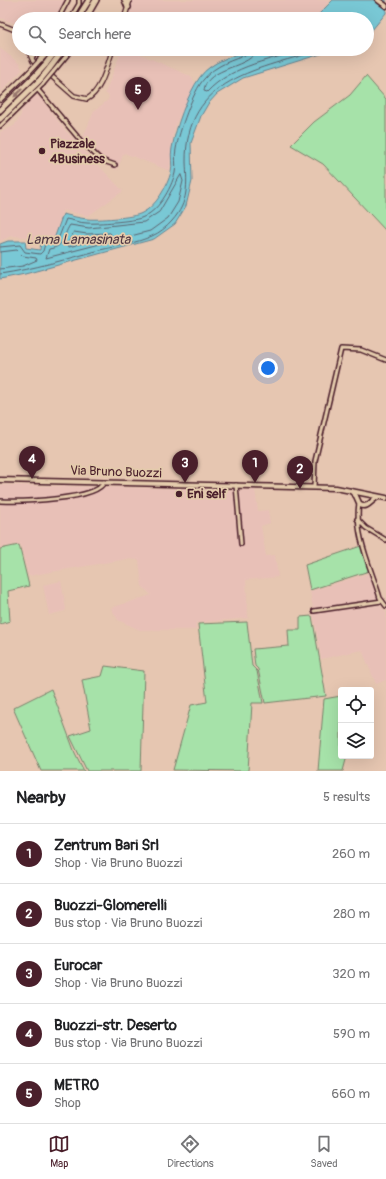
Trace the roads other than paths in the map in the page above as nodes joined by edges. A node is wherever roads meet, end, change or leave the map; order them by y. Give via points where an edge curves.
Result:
1 (69, 0) edge
2 (79, 0) edge
3 (89, 0) edge
4 (96, 0) edge
5 (99, 0) edge
6 (125, 0) edge
7 (130, 0) edge
8 (378, 0) edge
9 (386, 6) edge
10 (128, 7) junction
11 (90, 9) junction
12 (82, 11) edge
13 (62, 12) edge
14 (74, 12) edge
15 (88, 12) edge
16 (126, 12) edge
17 (0, 24) edge
18 (12, 29) edge
19 (43, 56) edge
20 (52, 56) edge
21 (60, 56) edge
22 (65, 56) edge
23 (110, 56) edge
24 (32, 58) edge
25 (40, 60) joint
26 (51, 71) junction
27 (42, 82) junction
28 (38, 90) junction
29 (0, 100) edge
30 (0, 110) edge
31 (0, 119) edge
32 (0, 126) edge
33 (115, 165) dead end
34 (386, 360) edge
35 (0, 480) edge
36 (104, 482) junction
37 (236, 485) junction
38 (314, 487) junction
39 (351, 491) junction
40 (366, 494) junction
41 (379, 497) junction
42 (386, 498) edge
43 (358, 501) junction
44 (0, 502) edge
45 (370, 502) junction
46 (364, 507) junction
47 (357, 514) junction
48 (357, 520) junction
49 (366, 528) junction
50 (359, 530) junction
51 (386, 540) edge
52 (241, 544) dead end
53 (382, 601) junction
54 (386, 606) edge
55 (314, 611) dead end

1 - 13 street
2 - 14 street
3 - 12 highway
4 - 11 highway
5 - 11 highway
6 - 10 highway
7 - 10 street
8 - 9 main road
10 - 16 street
11 - 15 highway
17 - 18 street
19 - 25 highway
20 -> 30 highway, bridge
21 - 26 highway
22 - 26 street
23 - 24 street via 98,89 87,99 74,96
25 - 29 street, bridge
26 - 27 highway, bridge
27 - 28 street
27 - 31 highway
28 - 32 street
28 - 33 street via 86,146 101,160
34 - 38 street via 361,350 341,349 315,461
35 - 36 main road, Via Bruno Buozzi
36 - 37 main road, Via Bruno Buozzi
36 - 44 street via 98,489 45,501
37 - 38 main road, Via Bruno Buozzi
37 - 52 street
38 - 39 main road, Via Bruno Buozzi
39 - 40 main road, Via Bruno Buozzi
39 - 43 main road
40 - 41 main road, Via Bruno Buozzi
40 - 43 main road
40 - 45 main road
41 - 42 main road
41 - 45 main road
43 - 46 main road
43 - 47 street
45 - 46 main road
46 - 47 street
47 - 48 street
48 - 49 street
48 - 50 street
49 - 50 street
49 - 51 street
50 - 53 street
53 - 54 street
53 - 55 street

